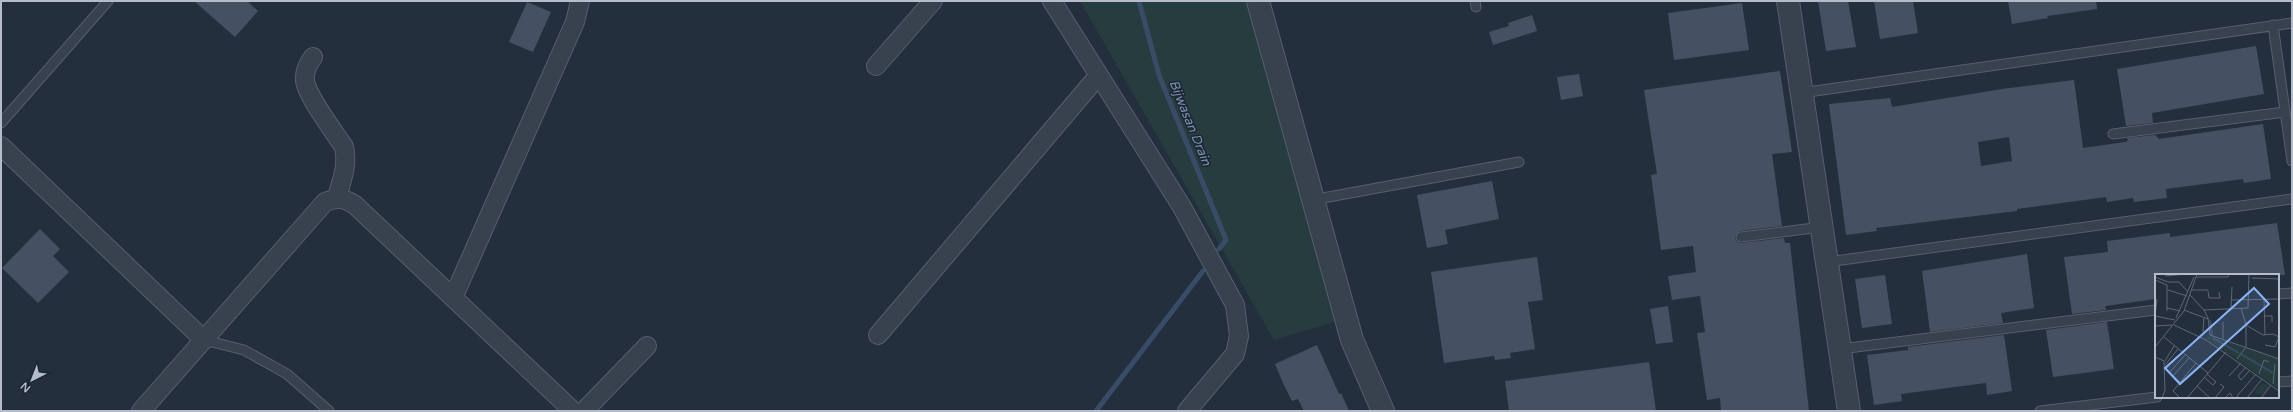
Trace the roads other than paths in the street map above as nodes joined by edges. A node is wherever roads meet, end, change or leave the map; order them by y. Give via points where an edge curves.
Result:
1 (108, 1) edge
2 (580, 1) edge
3 (933, 1) edge
4 (1052, 1) edge
5 (1258, 1) edge
6 (1272, 1) edge
7 (1788, 1) edge
8 (2292, 23) edge
9 (2273, 25) junction
10 (313, 57) dead end
11 (876, 66) dead end
12 (1098, 76) junction
13 (1802, 93) junction
14 (2285, 112) junction
15 (1, 123) edge
16 (2113, 134) dead end
17 (1, 146) edge
18 (2292, 161) edge
19 (1519, 162) dead end
20 (337, 197) junction
21 (1323, 198) junction
22 (2292, 199) edge
23 (1822, 227) junction
24 (1741, 237) dead end
25 (1827, 262) junction
26 (2292, 293) edge
27 (2279, 294) edge
28 (453, 298) junction
29 (2155, 310) edge
30 (878, 335) dead end
31 (204, 340) junction
32 (647, 346) dead end
33 (1840, 349) junction
34 (2292, 381) edge
35 (2279, 382) edge
36 (2155, 397) edge
37 (141, 411) edge
38 (329, 411) edge
39 (573, 411) edge
40 (584, 411) edge
41 (1187, 411) edge
42 (1383, 411) edge
43 (1396, 411) edge
44 (1849, 411) edge
45 (2040, 411) edge

1 - 15 lane
2 - 28 street via 575,22
3 - 11 street
4 - 12 street
5 - 42 street via 1352,340
6 - 21 street
7 - 13 street
8 - 9 lane
9 - 13 lane
9 - 14 lane
10 - 20 street via 306,67 305,80 344,147 346,157
12 - 30 street
12 - 41 street via 1182,207 1235,305 1239,336 1235,354
13 - 23 street
14 - 16 lane
14 - 18 lane
17 - 31 street
19 - 21 lane
20 - 28 street via 355,205
20 - 31 street via 325,202
21 - 43 street via 1355,316
22 - 25 lane
23 - 24 lane
23 - 25 street
25 - 33 street
26 - 27 lane
28 - 39 street
29 - 33 lane
31 - 37 street
31 - 38 lane via 244,350 286,374
32 - 40 street
33 - 44 street
34 - 35 lane
36 - 45 lane

